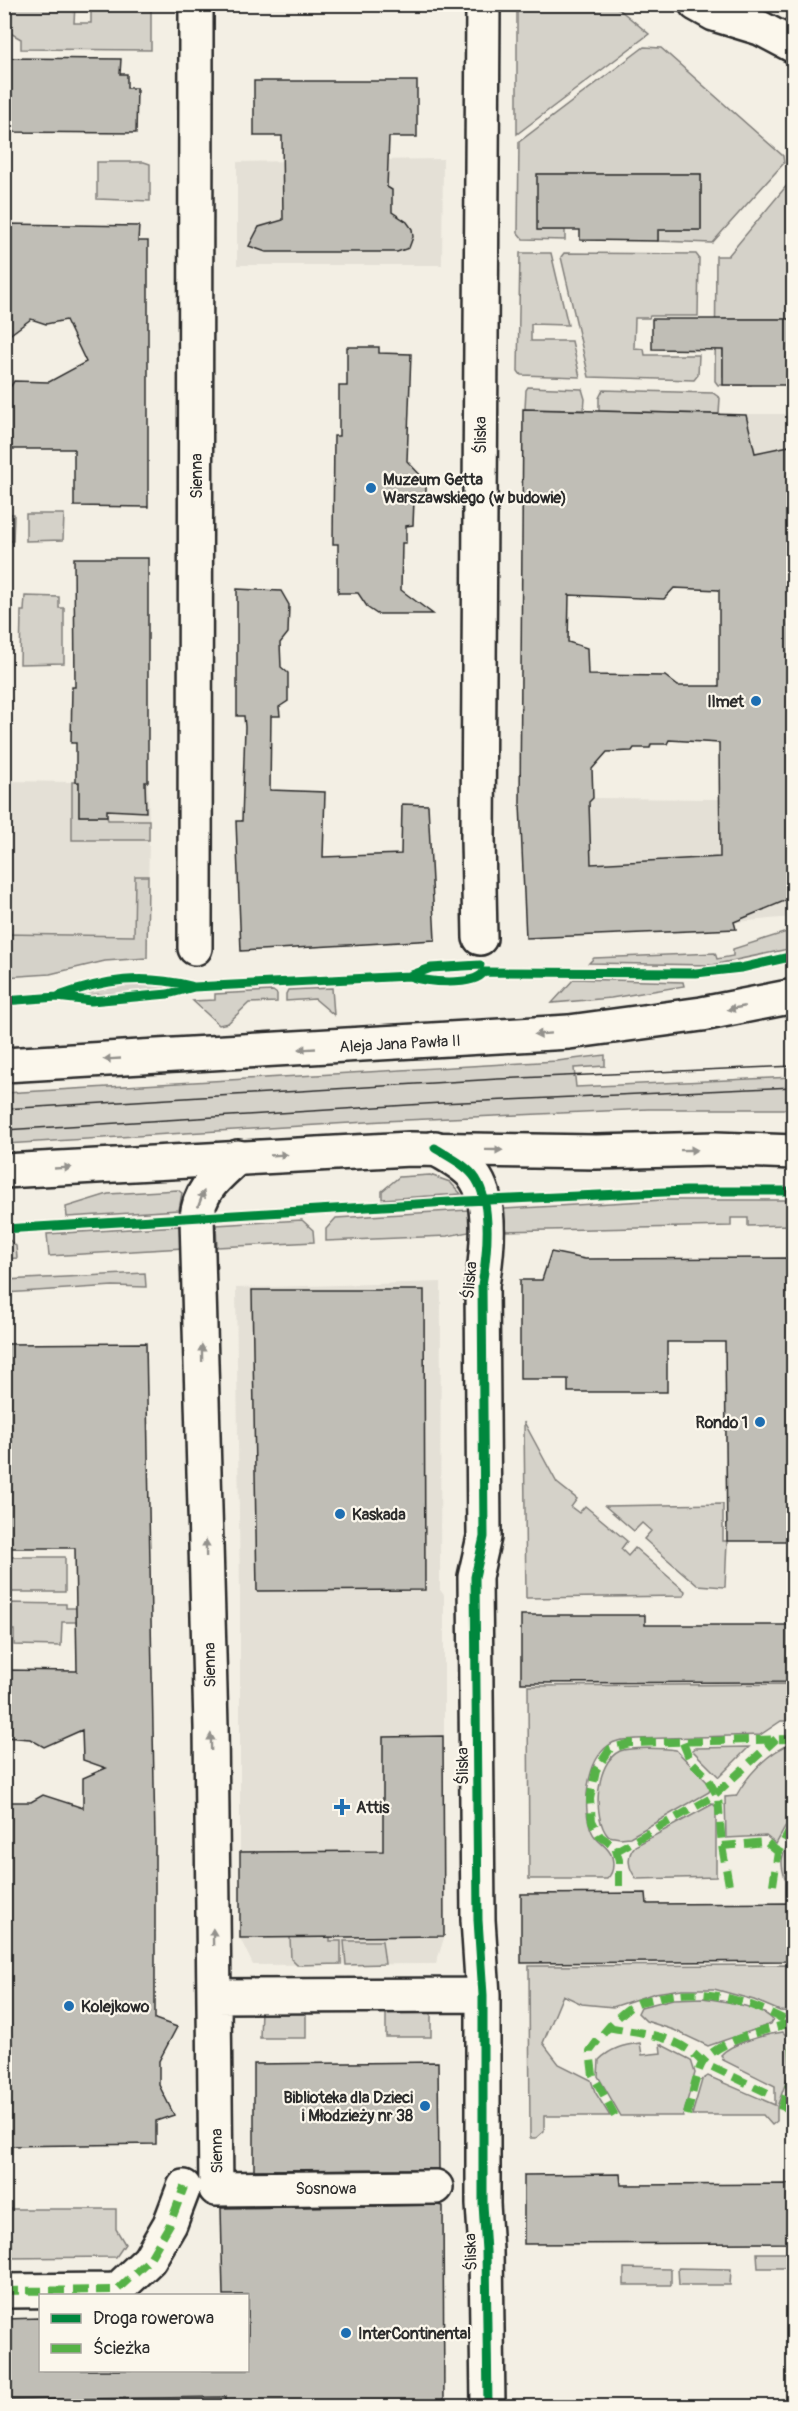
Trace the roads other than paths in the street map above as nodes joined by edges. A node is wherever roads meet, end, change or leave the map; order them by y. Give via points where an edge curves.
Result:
1 (196, 4) edge
2 (483, 4) edge
3 (696, 4) edge
4 (760, 28) junction
5 (794, 28) edge
6 (794, 46) edge
7 (480, 938) dead end
8 (195, 948) dead end
9 (794, 996) edge
10 (4, 1065) edge
11 (435, 1148) junction
12 (794, 1152) edge
13 (238, 1157) junction
14 (4, 1171) edge
15 (483, 1995) junction
16 (214, 1996) junction
17 (436, 2187) dead end
18 (200, 2188) junction
19 (4, 2291) edge
20 (488, 2406) edge

1 - 8 street, Sienna
2 - 7 street, Śliska
3 - 4 street via 714,14
4 - 5 street
4 - 6 street
9 -> 10 street, Aleja Jana Pawła II via 702,1014 569,1032
11 -> 12 street
13 -> 11 street
11 - 15 street, Śliska via 475,1178 484,1201 487,1244 482,1285 484,1537 475,1577 478,1920
14 -> 13 street
16 -> 13 street, Sienna via 198,1218 207,1185
15 - 16 street
15 - 20 street, Śliska
16 - 18 street, Sienna
17 - 18 street, Sosnowa
18 - 19 street via 170,2224 149,2260 117,2290

